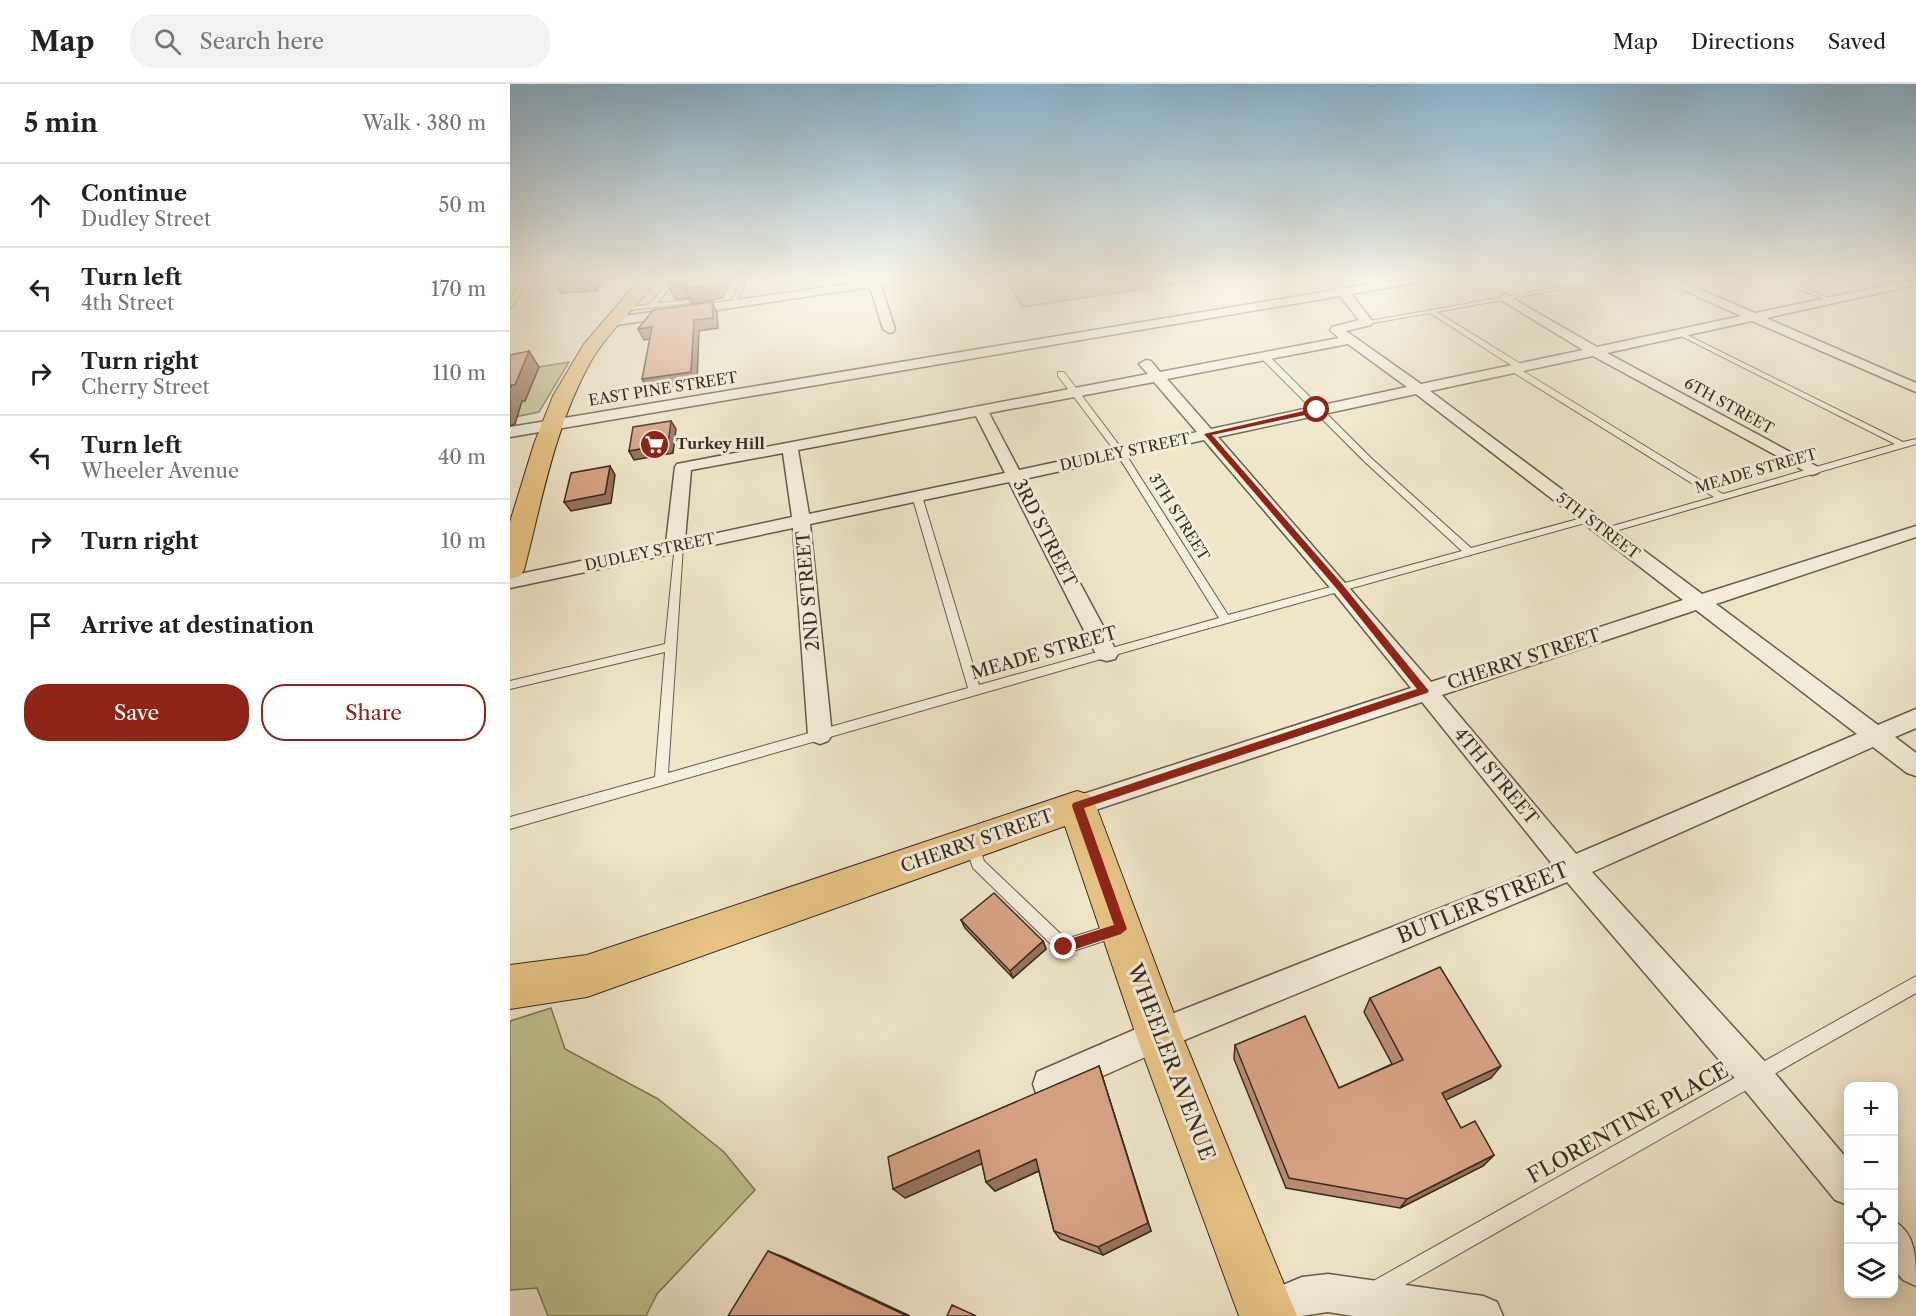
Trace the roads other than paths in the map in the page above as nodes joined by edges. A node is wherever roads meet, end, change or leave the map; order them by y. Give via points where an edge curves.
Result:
1 (600, 336) edge
2 (1076, 336) edge
3 (1346, 336) edge
4 (1469, 336) edge
5 (1570, 336) edge
6 (1669, 336) edge
7 (1686, 336) edge
8 (1798, 336) edge
9 (1351, 340) junction
10 (1596, 352) junction
11 (1265, 357) junction
12 (1517, 368) junction
13 (1151, 371) junction
14 (1061, 374) dead end
15 (1916, 388) edge
16 (1418, 389) junction
17 (1077, 393) junction
18 (1317, 410) junction
19 (981, 412) junction
20 (552, 424) junction
21 (510, 432) edge
22 (1207, 434) junction
23 (1916, 441) edge
24 (1903, 445) junction
25 (790, 447) junction
26 (1121, 453) junction
27 (1812, 470) junction
28 (1015, 476) junction
29 (917, 496) junction
30 (1721, 497) junction
31 (1589, 519) junction
32 (801, 520) junction
33 (516, 530) edge
34 (1605, 531) junction
35 (1916, 531) edge
36 (676, 546) junction
37 (1468, 551) junction
38 (510, 570) edge
39 (510, 582) edge
40 (1339, 586) junction
41 (1698, 602) junction
42 (1226, 620) junction
43 (670, 647) junction
44 (1107, 654) junction
45 (510, 685) edge
46 (1424, 691) junction
47 (975, 692) junction
48 (1916, 718) edge
49 (820, 735) junction
50 (1876, 736) junction
51 (1916, 766) edge
52 (661, 780) junction
53 (1077, 806) junction
54 (510, 823) edge
55 (972, 843) junction
56 (1572, 868) junction
57 (1121, 929) junction
58 (1916, 984) edge
59 (510, 987) edge
60 (1159, 1035) junction
61 (1756, 1077) junction
62 (1049, 1084) dead end
63 (1844, 1182) edge
64 (1896, 1244) edge
65 (1916, 1267) edge
66 (1361, 1299) junction
67 (1267, 1314) edge
68 (1483, 1316) edge

1 - 20 main road via 576,370
2 - 20 street, EAST PINE STREET
3 - 9 street
4 - 12 lane
5 - 10 street, 6TH STREET
6 - 10 street, DUDLEY STREET
7 - 24 lane
8 - 15 street
9 - 11 street
9 - 16 street, 5TH STREET
10 - 12 street, DUDLEY STREET
10 - 27 street, 6TH STREET
11 - 13 street
11 - 18 lane
12 - 16 street, DUDLEY STREET
12 - 30 lane
13 - 17 street
13 - 22 street, 4TH STREET
14 - 17 lane, 3TH STREET
16 - 18 street, DUDLEY STREET
16 - 31 street, 5TH STREET
17 - 19 street
17 - 26 lane, 3TH STREET
18 - 22 street, DUDLEY STREET
18 - 37 lane
19 - 25 street
19 - 28 street, 3RD STREET
20 - 21 street, EAST PINE STREET
20 - 33 main road
22 - 26 street, DUDLEY STREET
22 - 40 street, 4TH STREET
23 - 24 lane, MEADE STREET
24 - 27 lane, MEADE STREET
25 - 32 street, 2ND STREET
25 - 36 street via 682,467
26 - 28 street, DUDLEY STREET
26 - 42 lane, 3TH STREET
27 - 30 lane, MEADE STREET
28 - 29 street, DUDLEY STREET
28 - 44 street, 3RD STREET
29 - 32 street, DUDLEY STREET
29 - 47 lane
30 - 34 lane, MEADE STREET
31 - 34 street, 5TH STREET
31 - 37 lane, MEADE STREET
32 - 36 street, DUDLEY STREET
32 - 49 street, 2ND STREET
33 - 38 main road
34 - 41 street, 5TH STREET
35 - 41 street, CHERRY STREET
36 - 39 street, DUDLEY STREET
36 - 43 lane
37 - 40 lane, MEADE STREET
40 - 42 lane, MEADE STREET
40 - 46 street, 4TH STREET
41 - 46 street, CHERRY STREET
41 - 50 street, 5TH STREET
42 - 44 lane, MEADE STREET
43 - 45 lane
43 - 52 lane
44 - 47 lane, MEADE STREET
46 - 53 street, CHERRY STREET
46 - 56 street, 4TH STREET
47 - 49 lane, MEADE STREET
48 - 50 street, BUTLER STREET
49 - 52 lane, MEADE STREET
50 - 51 street, 5TH STREET
50 - 56 street, BUTLER STREET
52 - 54 lane, MEADE STREET
53 - 55 main road, CHERRY STREET
53 - 57 main road, WHEELER AVENUE
55 - 57 lane via 978,864 1064,947
55 - 59 main road, CHERRY STREET via 587,976
56 - 60 street, BUTLER STREET
56 - 61 street, 4TH STREET
57 - 60 main road, WHEELER AVENUE
58 - 61 lane, FLORENTINE PLACE
60 - 62 street, BUTLER STREET
60 - 67 main road, WHEELER AVENUE
61 - 63 street, 4TH STREET
61 - 66 lane, FLORENTINE PLACE
64 - 65 street
66 - 67 street via 1328,1293 1302,1296
66 - 68 street

